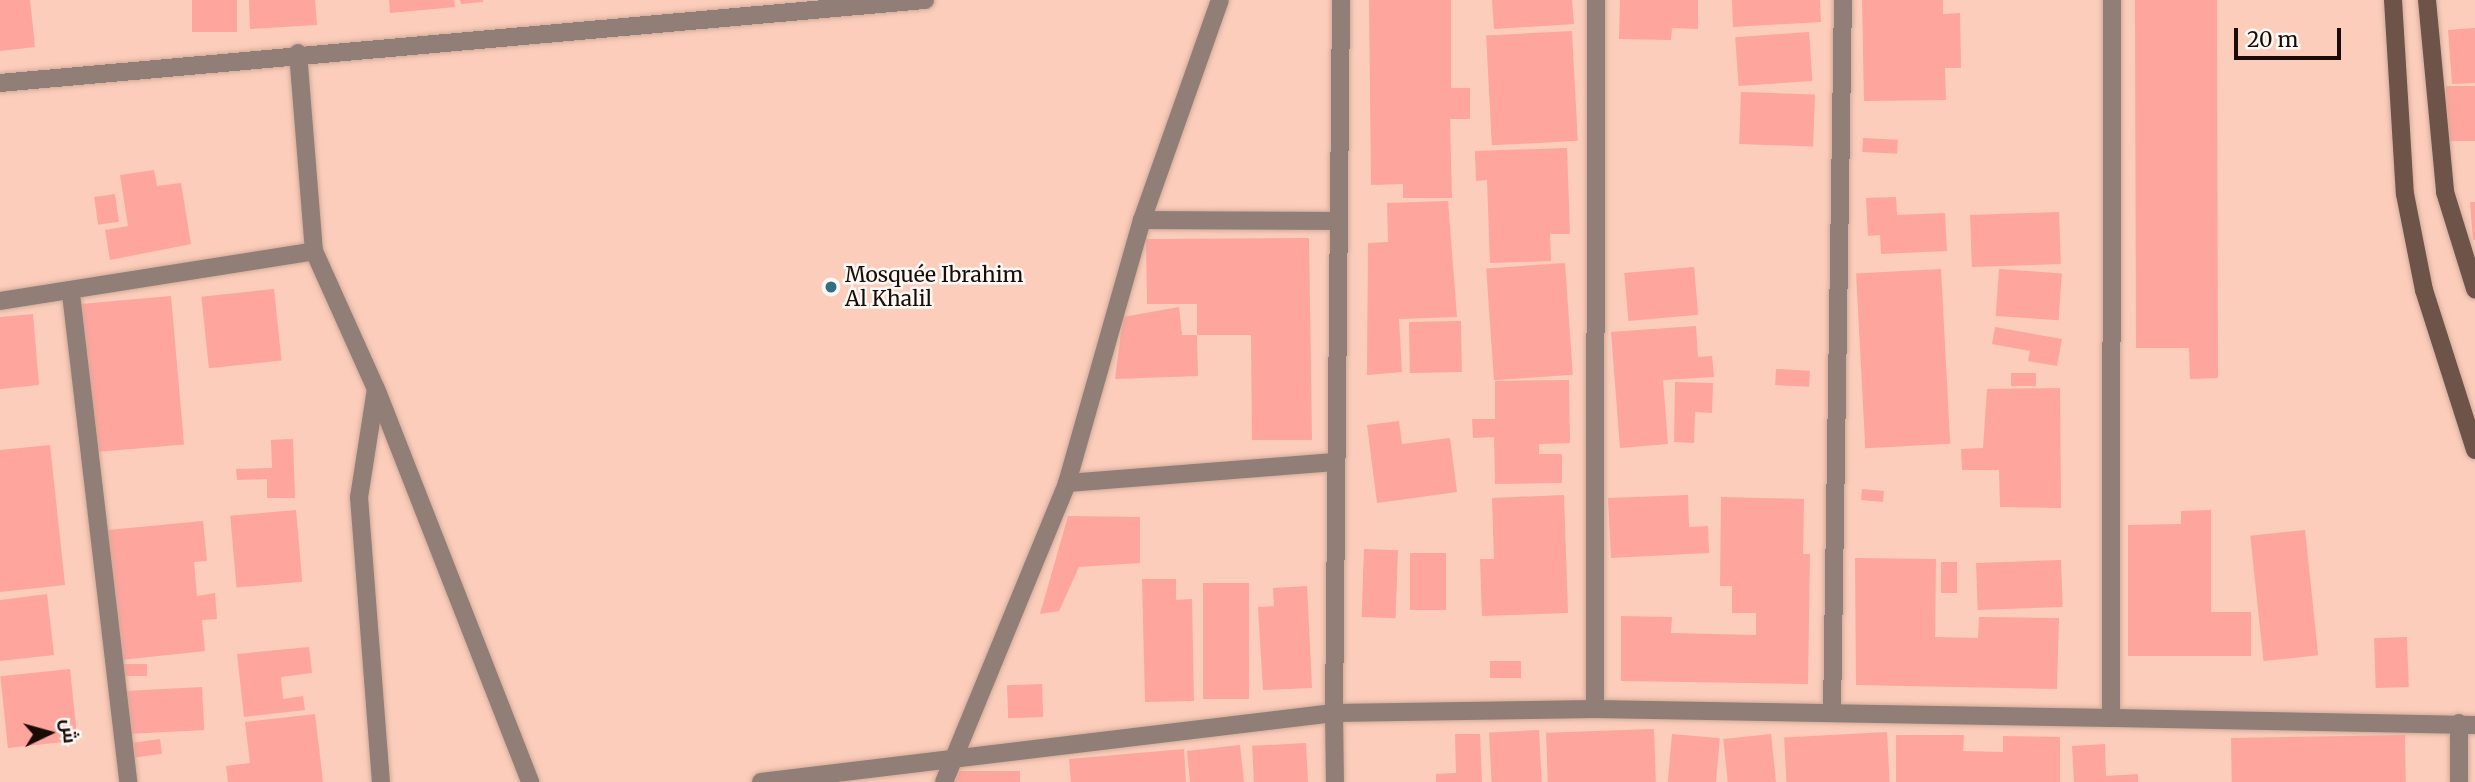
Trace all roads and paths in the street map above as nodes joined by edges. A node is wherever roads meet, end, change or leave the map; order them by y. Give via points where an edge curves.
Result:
1 (925, 0) edge
2 (1220, 0) edge
3 (1341, 0) edge
4 (1596, 0) edge
5 (1843, 0) edge
6 (2112, 0) edge
7 (2393, 0) edge
8 (2427, 0) edge
9 (298, 52) junction
10 (0, 83) edge
11 (1142, 220) junction
12 (1339, 221) junction
13 (314, 251) junction
14 (2475, 289) edge
15 (71, 294) junction
16 (0, 301) edge
17 (376, 389) junction
18 (2475, 450) edge
19 (1335, 462) junction
20 (1067, 483) junction
21 (1595, 709) junction
22 (1334, 713) junction
23 (1832, 713) junction
24 (2111, 718) junction
25 (2467, 724) edge
26 (951, 762) junction
27 (128, 782) edge
28 (381, 782) edge
29 (530, 782) edge
30 (761, 782) edge
31 (944, 782) edge
32 (1335, 782) edge
33 (2459, 782) edge

1 - 9 street
2 - 11 street
3 - 12 street
4 - 21 street
5 - 23 street
6 - 24 street
7 - 18 main road via 2405,194 2424,290
8 - 14 main road via 2445,192
9 - 10 street
9 - 13 street
11 - 12 street
11 - 20 street
12 - 19 street
13 - 15 street
13 - 17 street
15 - 16 street
15 - 27 street
17 - 28 street via 359,498
17 - 29 street
19 - 20 street
19 - 22 street
20 - 26 street
21 - 22 street
21 - 23 street
22 - 26 street
22 - 32 street
23 - 24 street
24 - 25 street
25 - 33 street
26 - 30 street
26 - 31 street

